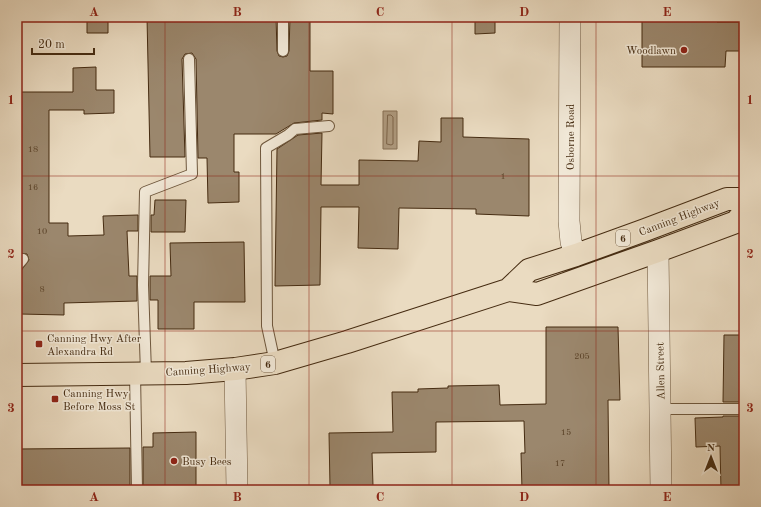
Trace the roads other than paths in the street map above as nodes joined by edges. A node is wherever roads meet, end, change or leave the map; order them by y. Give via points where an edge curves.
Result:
1 (283, 17) edge
2 (570, 17) edge
3 (283, 51) dead end
4 (189, 59) dead end
5 (330, 126) dead end
6 (744, 199) edge
7 (744, 212) edge
8 (658, 251) junction
9 (576, 255) junction
10 (508, 290) junction
11 (275, 363) junction
12 (235, 369) junction
13 (140, 373) junction
14 (17, 375) edge
15 (660, 409) junction
16 (744, 409) edge
17 (136, 490) edge
18 (237, 490) edge
19 (661, 490) edge

1 - 3 lane
2 - 9 street, Osborne Road via 569,221 571,242
4 - 13 lane via 192,174 145,192
5 - 11 lane via 295,129 266,148 267,326
6 - 9 highway, Canning Highway / 6 via 726,199
7 - 8 highway, Canning Highway / 6 via 736,222
8 - 10 highway, Canning Highway / 6 via 537,294
8 - 15 street, Allen Street
9 - 10 highway, Canning Highway / 6 via 529,270
10 - 11 highway, Canning Highway / 6
11 - 12 highway, Canning Highway / 6
12 - 13 highway, Canning Highway / 6
12 - 18 street
13 - 14 highway, Canning Highway / 6
13 - 17 lane
15 - 16 lane
15 - 19 street, Allen Street

